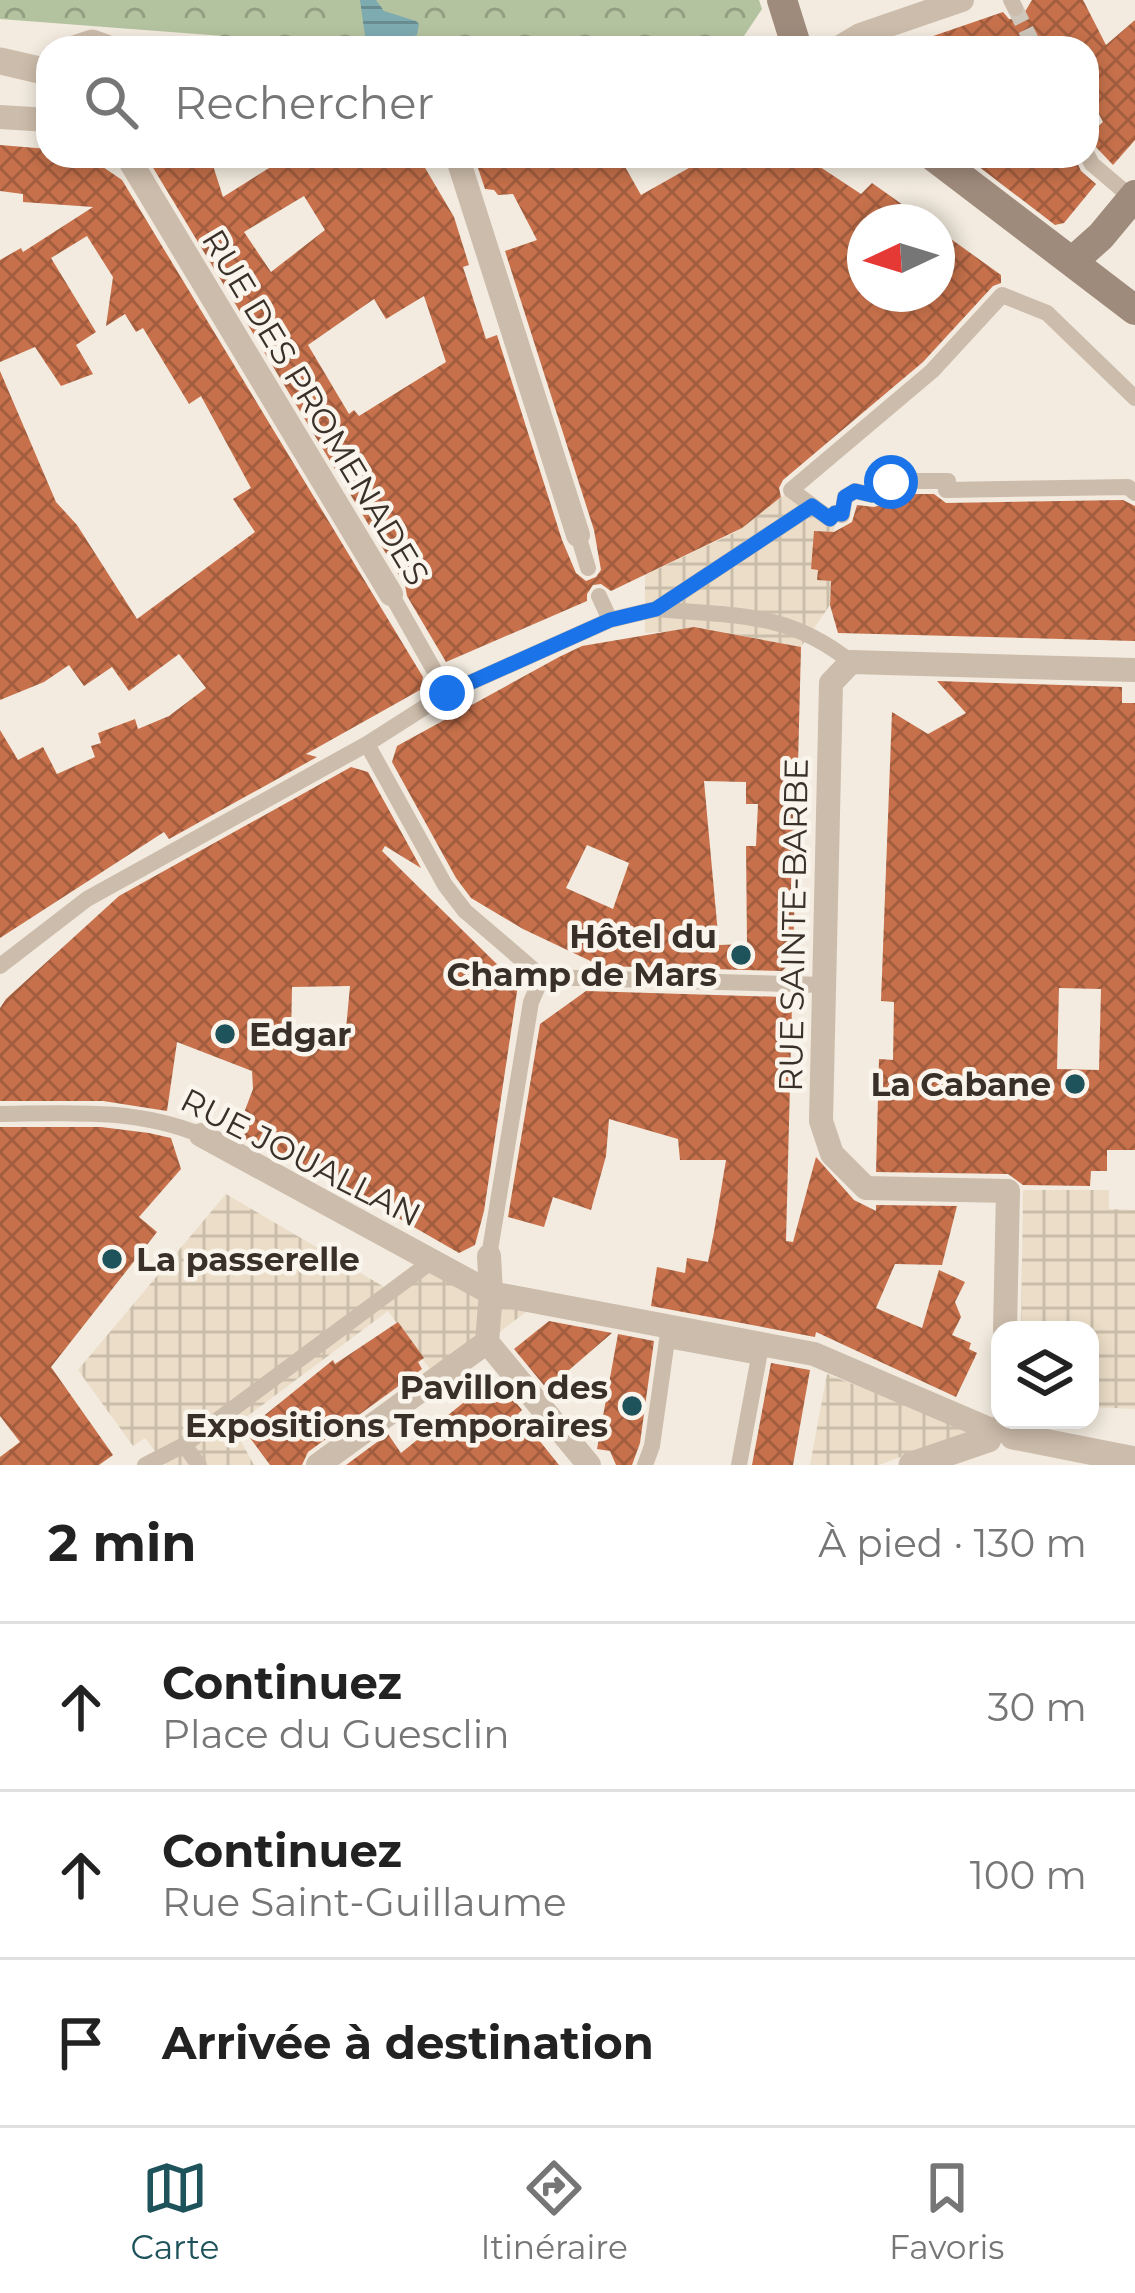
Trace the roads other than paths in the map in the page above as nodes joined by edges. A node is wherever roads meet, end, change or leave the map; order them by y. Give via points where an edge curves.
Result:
1 (782, 0) edge
2 (962, 0) edge
3 (793, 36) edge
4 (858, 36) edge
5 (36, 57) edge
6 (3, 61) edge
7 (36, 69) edge
8 (0, 117) edge
9 (36, 119) edge
10 (134, 168) edge
11 (461, 168) edge
12 (949, 168) edge
13 (1096, 168) edge
14 (1134, 197) edge
15 (1072, 262) junction
16 (1135, 310) edge
17 (1135, 398) edge
18 (1135, 493) edge
19 (812, 506) junction
20 (578, 535) joint
21 (588, 568) dead end
22 (391, 593) joint
23 (599, 596) dead end
24 (656, 609) junction
25 (610, 620) junction
26 (851, 662) junction
27 (1135, 670) edge
28 (447, 693) junction
29 (368, 744) junction
30 (0, 966) edge
31 (542, 977) junction
32 (824, 986) junction
33 (0, 1114) edge
34 (202, 1135) joint
35 (489, 1256) joint
36 (432, 1261) junction
37 (491, 1293) junction
38 (1005, 1321) edge
39 (487, 1342) junction
40 (991, 1425) edge
41 (1000, 1429) edge
42 (184, 1445) junction
43 (1135, 1460) edge
44 (145, 1465) edge
45 (199, 1465) edge
46 (318, 1465) edge
47 (589, 1465) edge
48 (645, 1465) edge
49 (739, 1465) edge
50 (912, 1465) edge

1 - 3 main road
2 - 4 street
5 - 6 street
6 - 7 street
8 - 9 street
10 - 22 street, RUE DES PROMENADES
11 - 20 street
12 - 15 main road
13 - 14 street
14 - 15 main road
15 - 16 main road
17 - 19 street via 1047,313 1002,296 932,371 791,490
18 - 19 street via 891,482 872,495 845,497 842,514 830,519
19 - 24 street
20 - 21 street
22 - 28 street, RUE DES PROMENADES
23 - 25 street
24 - 25 street
24 - 26 street via 776,620 821,638
25 - 28 street
26 - 27 street
26 - 32 street, RUE SAINTE-BARBE via 831,683
28 - 29 street
29 - 30 street via 87,899
29 - 31 street via 445,885
31 - 32 street
31 - 35 street via 531,1002
32 - 38 street, RUE SAINTE-BARBE via 821,1121 832,1154 866,1187 1008,1191
33 - 34 street, RUE JOUALLAN via 101,1113 166,1120
34 - 36 street, RUE JOUALLAN
35 - 37 street
36 - 37 street, RUE JOUALLAN
36 - 42 street
37 - 39 street
37 - 40 street, RUE JOUALLAN via 814,1354
39 - 46 street
39 - 47 street
41 - 43 street
41 - 50 street
42 - 44 street
42 - 45 street
48 - 49 street via 668,1340 759,1358

